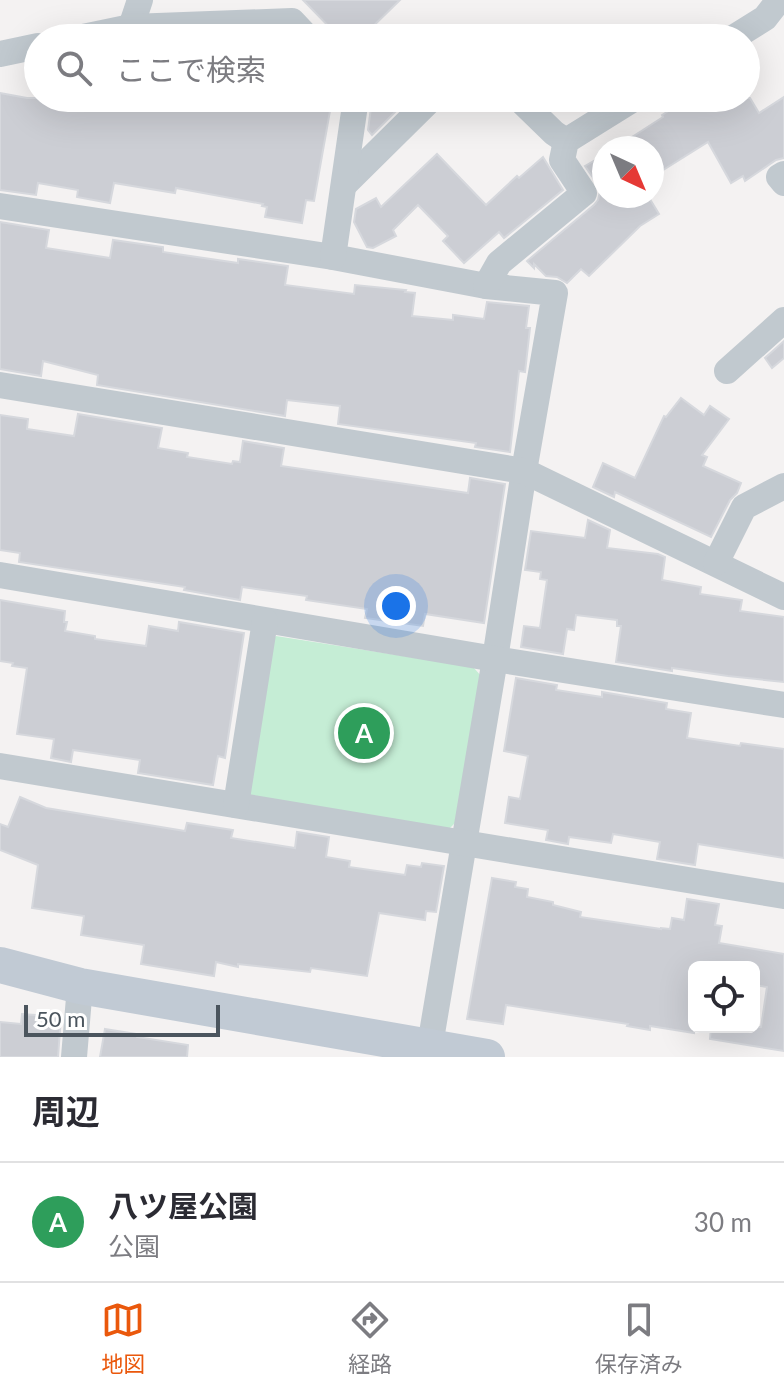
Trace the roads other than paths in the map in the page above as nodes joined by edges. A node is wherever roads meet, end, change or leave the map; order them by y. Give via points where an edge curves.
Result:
1 (140, 0) edge
2 (779, 0) edge
3 (132, 24) edge
4 (212, 24) edge
5 (295, 24) edge
6 (755, 24) edge
7 (24, 49) edge
8 (0, 54) edge
9 (354, 112) edge
10 (418, 112) edge
11 (532, 112) edge
12 (613, 112) edge
13 (566, 141) junction
14 (784, 174) edge
15 (784, 183) edge
16 (345, 184) junction
17 (0, 206) edge
18 (333, 257) junction
19 (486, 286) junction
20 (784, 320) edge
21 (727, 371) dead end
22 (0, 385) edge
23 (524, 471) junction
24 (784, 486) edge
25 (716, 563) junction
26 (0, 575) edge
27 (784, 597) edge
28 (265, 621) junction
29 (495, 659) junction
30 (784, 705) edge
31 (0, 766) edge
32 (236, 805) junction
33 (465, 843) junction
34 (784, 896) edge
35 (0, 965) edge
36 (80, 986) junction
37 (429, 1052) edge
38 (74, 1057) edge
39 (487, 1057) edge

1 - 3 street
2 - 6 street
4 - 5 street
7 - 8 street
9 - 16 street
10 - 16 street
11 - 13 street
12 - 13 street
13 - 19 street via 562,160 584,193 499,263
14 - 15 street via 779,177
16 - 18 street
17 - 18 street
18 - 19 street
19 - 23 street via 555,293
20 - 21 street
22 - 23 street
23 - 25 street
23 - 29 street
24 - 25 street via 744,507
25 - 27 street
26 - 28 street
28 - 29 street
28 - 32 street
29 - 30 street
29 - 33 street
31 - 32 street
32 - 33 street
33 - 34 street
33 - 37 street
35 - 36 main road
36 - 37 main road
36 - 38 street
37 - 39 main road

